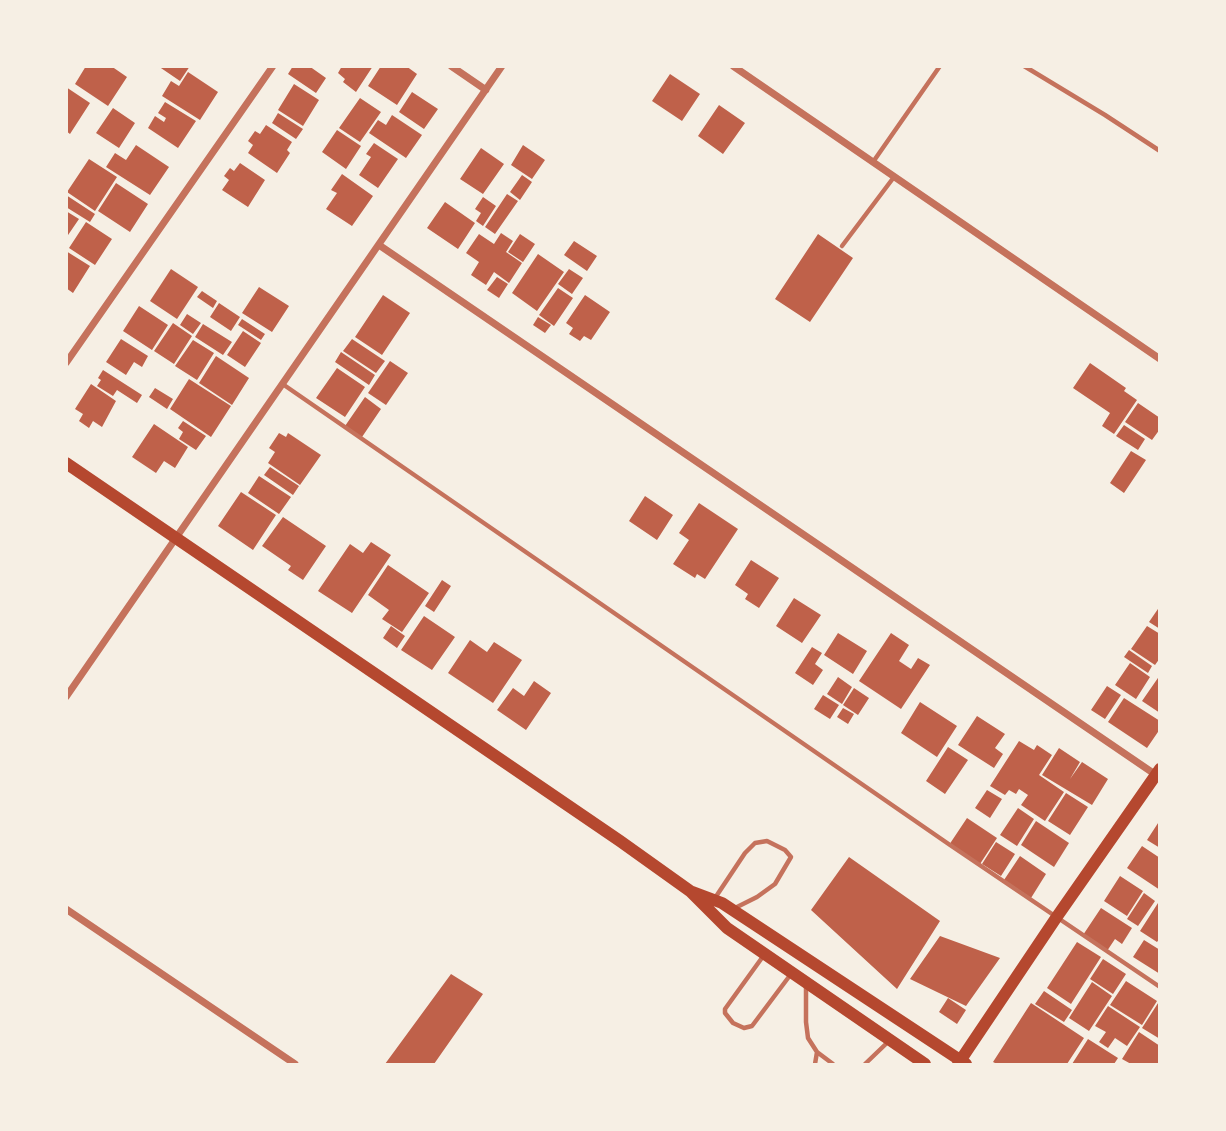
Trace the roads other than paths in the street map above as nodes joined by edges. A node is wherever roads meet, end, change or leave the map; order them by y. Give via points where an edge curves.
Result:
1 (273, 66) edge
2 (451, 66) edge
3 (502, 66) edge
4 (733, 66) edge
5 (940, 66) edge
6 (1024, 66) edge
7 (486, 90) junction
8 (1160, 151) edge
9 (872, 163) junction
10 (894, 177) junction
11 (379, 245) junction
12 (842, 246) dead end
13 (1160, 359) edge
14 (66, 363) edge
15 (284, 385) junction
16 (66, 463) edge
17 (178, 538) junction
18 (66, 697) edge
19 (1158, 774) edge
20 (690, 891) junction
21 (715, 899) junction
22 (66, 909) edge
23 (732, 909) junction
24 (1056, 918) junction
25 (764, 954) junction
26 (792, 973) junction
27 (806, 983) junction
28 (1160, 988) edge
29 (889, 1040) junction
30 (817, 1052) junction
31 (962, 1063) edge
32 (295, 1065) edge
33 (815, 1065) edge
34 (832, 1065) edge
35 (865, 1065) edge
36 (925, 1065) edge

1 - 14 street
2 - 7 street
3 - 7 street
4 - 9 street
5 - 9 lane
6 - 8 lane
7 - 11 street
9 - 10 street
10 - 12 lane
10 - 13 street
11 - 15 street
11 - 19 street
15 - 17 street
15 - 24 lane
16 - 17 main road
17 - 18 street
17 - 20 main road
19 - 24 main road
20 - 21 main road
20 - 25 main road via 713,916
21 - 23 main road
21 - 23 lane via 755,843 767,841 785,850 790,857 775,884
22 - 32 street
23 - 31 main road
24 - 28 lane
24 - 31 main road
25 - 26 main road
25 - 26 lane via 725,1009 733,1023 751,1026
26 - 27 main road
27 - 29 main road
27 - 30 lane via 806,1032
29 - 35 lane
29 - 36 main road
30 - 33 lane
30 - 34 lane

